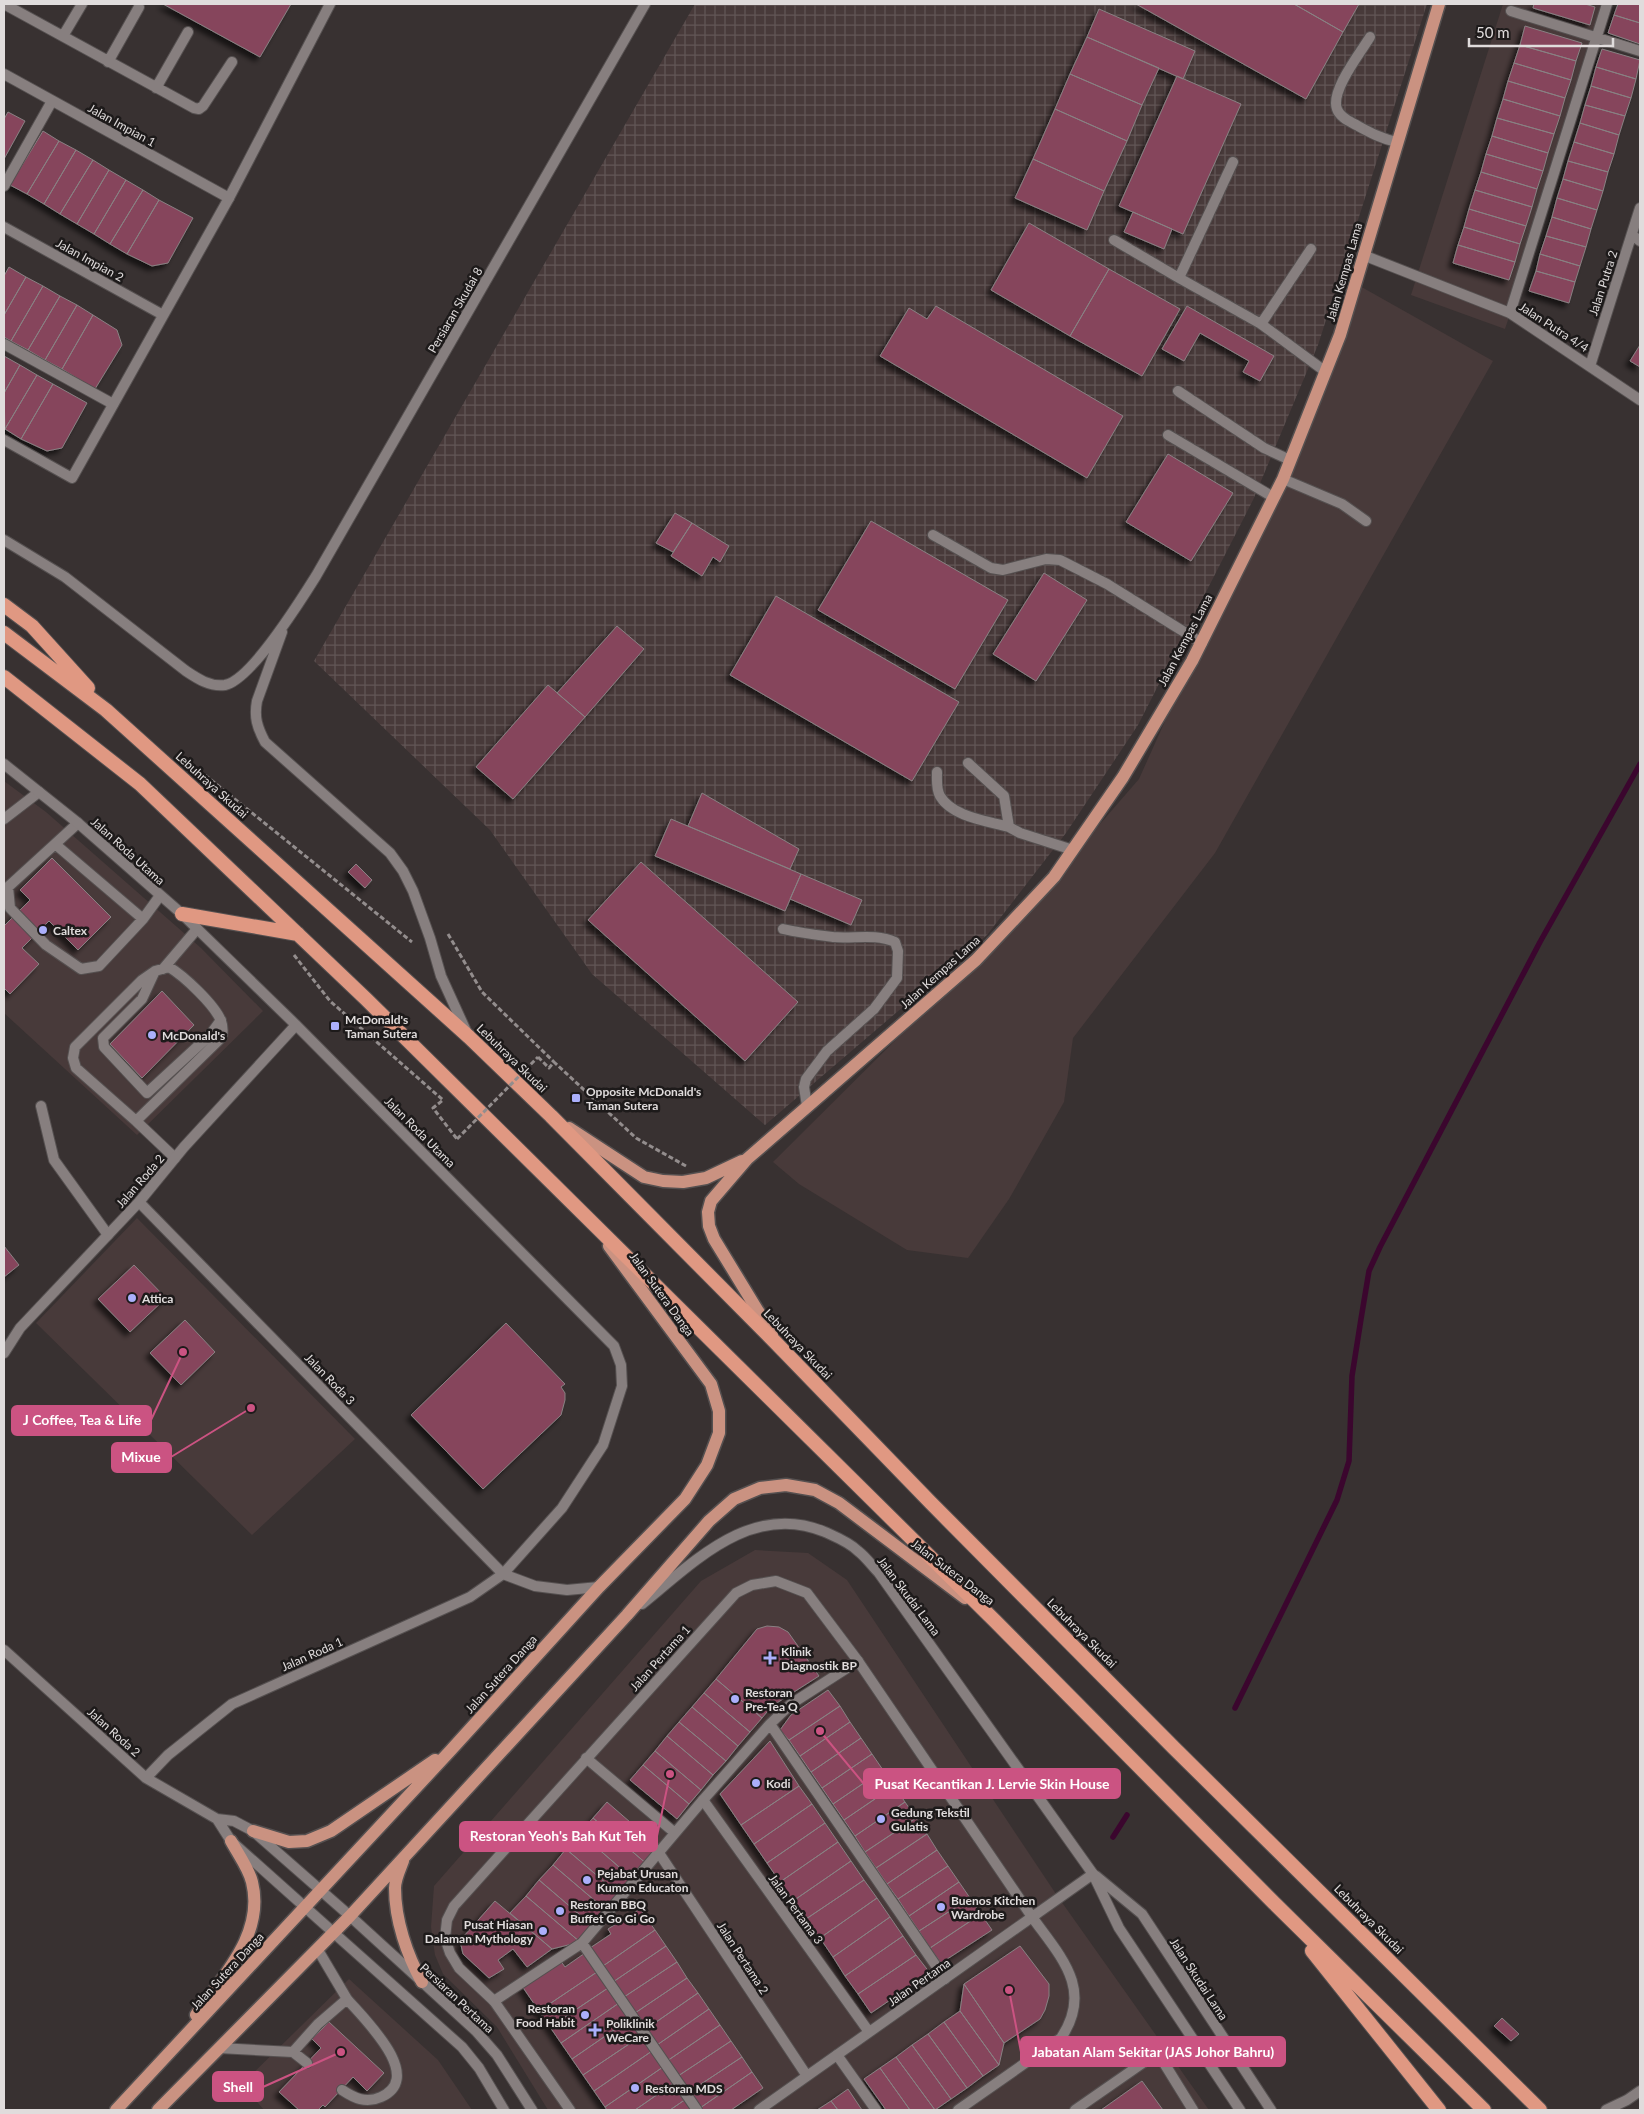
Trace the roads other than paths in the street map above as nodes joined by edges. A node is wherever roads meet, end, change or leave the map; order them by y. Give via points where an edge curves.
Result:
1 (82, 4) edge
2 (330, 4) edge
3 (645, 4) edge
4 (1439, 4) edge
5 (1607, 4) edge
6 (11, 6) edge
7 (139, 7) dead end
8 (1511, 12) dead end
9 (188, 32) dead end
10 (64, 36) junction
11 (1370, 37) dead end
12 (1598, 37) junction
13 (1640, 51) edge
14 (108, 62) junction
15 (232, 62) dead end
16 (4, 74) edge
17 (156, 88) junction
18 (52, 100) junction
19 (1397, 142) junction
20 (1233, 162) dead end
21 (4, 186) edge
22 (229, 198) junction
23 (1640, 208) edge
24 (4, 227) edge
25 (1636, 238) edge
26 (1114, 240) dead end
27 (1311, 249) dead end
28 (1363, 255) junction
29 (1179, 278) junction
30 (1510, 313) junction
31 (163, 315) junction
32 (1261, 324) junction
33 (4, 344) edge
34 (1590, 366) junction
35 (1326, 372) junction
36 (1178, 391) dead end
37 (1640, 400) edge
38 (113, 404) junction
39 (1168, 435) dead end
40 (4, 440) edge
41 (1290, 460) junction
42 (1283, 479) junction
43 (1274, 498) junction
44 (1366, 520) dead end
45 (933, 535) dead end
46 (4, 540) edge
47 (4, 605) edge
48 (284, 626) junction
49 (4, 633) edge
50 (1202, 642) junction
51 (4, 677) edge
52 (106, 710) junction
53 (968, 763) dead end
54 (4, 764) edge
55 (937, 772) dead end
56 (39, 792) junction
57 (6, 813) edge
58 (78, 823) junction
59 (1009, 827) junction
60 (55, 844) junction
61 (1073, 850) junction
62 (159, 896) junction
63 (182, 914) junction
64 (143, 920) junction
65 (197, 929) junction
66 (783, 929) dead end
67 (298, 934) junction
68 (159, 970) junction
69 (221, 1020) junction
70 (296, 1025) junction
71 (469, 1037) junction
72 (41, 1106) dead end
73 (807, 1106) junction
74 (551, 1116) junction
75 (136, 1121) junction
76 (175, 1158) junction
77 (747, 1159) junction
78 (139, 1202) junction
79 (590, 1219) junction
80 (108, 1235) junction
81 (778, 1345) junction
82 (4, 1353) edge
83 (503, 1574) junction
84 (599, 1587) junction
85 (627, 1616) junction
86 (995, 1621) junction
87 (4, 1650) edge
88 (858, 1662) junction
89 (770, 1724) junction
90 (451, 1750) junction
91 (586, 1758) junction
92 (146, 1778) junction
93 (703, 1800) junction
94 (217, 1819) junction
95 (253, 1830) junction
96 (675, 1833) junction
97 (231, 1841) junction
98 (659, 1853) junction
99 (405, 1857) junction
100 (1093, 1874) junction
101 (321, 1891) junction
102 (1274, 1903) junction
103 (306, 1907) junction
104 (350, 1916) junction
105 (1032, 1917) junction
106 (334, 1932) junction
107 (582, 1943) junction
108 (318, 1950) junction
109 (945, 1979) junction
110 (422, 1982) junction
111 (347, 1999) junction
112 (494, 2001) junction
113 (869, 2032) junction
114 (219, 2048) junction
115 (294, 2052) junction
116 (168, 2054) junction
117 (837, 2055) junction
118 (307, 2063) dead end
119 (807, 2076) junction
120 (342, 2090) dead end
121 (1640, 2091) edge
122 (116, 2110) edge
123 (158, 2110) edge
124 (504, 2110) edge
125 (532, 2110) edge
126 (570, 2110) edge
127 (697, 2110) edge
128 (759, 2110) edge
129 (876, 2110) edge
130 (958, 2110) edge
131 (1075, 2110) edge
132 (1194, 2110) edge
133 (1240, 2110) edge
134 (1269, 2110) edge
135 (1439, 2110) edge
136 (1484, 2110) edge
137 (1540, 2110) edge
138 (1606, 2110) edge

1 - 10 street
2 - 22 street
3 - 48 street, Persiaran Skudai 8 via 316,576
4 - 19 main road, Jalan Kempas Lama
5 - 12 street
6 - 10 street
7 - 14 street
8 - 12 street
9 - 17 street
10 - 14 street
11 - 19 street via 1342,82 1336,96 1337,109 1344,118 1383,139
12 - 13 street
12 - 30 street
14 - 17 street
15 - 17 street via 199,109
16 - 18 street, Jalan Impian 1
18 - 21 street
18 - 22 street, Jalan Impian 1
19 - 28 main road, Jalan Kempas Lama
20 - 29 street
22 - 31 street
23 - 25 street, Jalan Putra 2
24 - 31 street, Jalan Impian 2
25 - 34 street, Jalan Putra 2
26 - 29 street
27 - 32 street
28 - 30 street, Jalan Putra 4/4
28 - 35 main road, Jalan Kempas Lama
29 - 32 street
30 - 34 street, Jalan Putra 4/4
31 - 38 street
32 - 35 street
33 - 38 street
34 - 37 street, Jalan Putra 4/4
35 - 41 main road, Jalan Kempas Lama
36 - 41 street via 1264,448
38 - 40 street via 72,478
39 - 43 street
41 - 42 main road, Jalan Kempas Lama
42 - 43 main road, Jalan Kempas Lama
42 - 44 street via 1342,504
43 - 50 main road, Jalan Kempas Lama
45 - 50 street via 991,568 1003,570 1046,559 1060,560 1107,584
46 - 48 street via 64,577 186,671 214,685 227,685 242,676
47 - 52 highway via 32,626
48 - 71 street via 257,701 257,728 265,742 390,853 418,907 441,976
49 - 52 highway, Lebuhraya Skudai
50 - 61 main road, Jalan Kempas Lama via 1123,777
51 - 67 highway via 140,784
52 - 71 highway, Lebuhraya Skudai
53 - 59 street via 1004,796
54 - 56 street, Jalan Roda Utama
55 - 59 street via 940,796 953,808
56 - 57 street
56 - 58 street, Jalan Roda Utama
58 - 60 street
58 - 62 street, Jalan Roda Utama
59 - 61 street
60 - 64 street
60 - 64 street via 8,887 10,908 46,945 81,969 99,966
61 - 73 main road, Jalan Kempas Lama via 1054,877 976,960
62 - 63 street, Jalan Roda Utama
62 - 64 street
63 - 65 street, Jalan Roda Utama
63 - 67 highway
65 - 68 street
65 - 70 street, Jalan Roda Utama
66 - 73 street via 834,937 886,938 895,942 898,951 897,978 874,1009 827,1051 806,1079
67 - 79 highway
68 - 69 street via 169,967 178,972
68 - 69 street via 142,999 103,1038 104,1047 147,1093 210,1035
68 - 75 street via 142,980 75,1047 72,1058 76,1068
69 - 75 street via 222,1037
70 - 76 street, Jalan Roda 2
70 - 83 street, Jalan Roda Utama via 614,1346 622,1386 602,1445 562,1508
71 - 74 highway, Lebuhraya Skudai
72 - 80 street via 54,1160
73 - 77 main road, Jalan Kempas Lama
74 - 77 main road, Jalan Kempas Lama via 644,1177 683,1182 706,1178
74 - 81 highway, Lebuhraya Skudai
75 - 76 street
76 - 78 street, Jalan Roda 2
77 - 81 main road, Jalan Kempas Lama via 711,1201 709,1226
78 - 80 street, Jalan Roda 2
78 - 83 street, Jalan Roda 3
79 - 84 main road, Jalan Sutera Danga via 711,1384 719,1411 719,1433 707,1465 685,1499
79 - 86 highway
80 - 82 street, Jalan Roda 2 via 20,1328
81 - 137 highway, Lebuhraya Skudai via 966,1538
83 - 84 street via 535,1586 567,1590
83 - 92 street, Jalan Roda 1 via 470,1596 232,1704 168,1755
84 - 90 main road, Jalan Sutera Danga
85 - 86 main road, Jalan Sutera Danga via 709,1520 734,1499 760,1488 786,1485 815,1490 839,1503
85 - 99 main road, Jalan Sutera Danga
85 - 100 street, Jalan Skudai Lama via 712,1548 752,1528 795,1523 836,1536 858,1550 879,1573
86 - 102 highway
87 - 92 street, Jalan Roda 2
88 - 89 street via 791,1704
88 - 91 street, Jalan Pertama 1 via 807,1592 776,1581 752,1585 736,1593
88 - 105 street, Jalan Pertama 1
89 - 93 street
89 - 109 street
90 - 95 main road via 331,1831 307,1841 289,1842
90 - 101 main road, Jalan Sutera Danga
91 - 96 street
91 - 112 street, Jalan Pertama 1 via 454,1906 447,1920 446,1938 450,1953 459,1968
92 - 94 street, Jalan Roda 2
93 - 96 street
93 - 113 street, Jalan Pertama 3
94 - 95 street, Jalan Roda 2 via 234,1821
94 - 97 street, Jalan Roda 2
95 - 101 street, Jalan Roda 2
96 - 98 street
97 - 103 street, Jalan Roda 2
97 - 116 main road via 252,1881 252,1928 240,1952
98 - 107 street
98 - 119 street, Jalan Pertama 2
99 - 104 main road, Jalan Sutera Danga
99 - 110 main road via 395,1886 397,1906 410,1961
100 - 105 street, Jalan Pertama
100 - 133 street, Jalan Skudai Lama via 1119,1928
100 - 134 street, Jalan Skudai Lama via 1142,1914
101 - 103 main road, Jalan Sutera Danga
101 - 104 street, Persiaran Pertama
102 - 135 highway
102 - 136 highway
103 - 106 street, Jalan Roda 2
103 - 116 main road, Jalan Sutera Danga
104 - 106 main road, Jalan Sutera Danga
104 - 110 street, Persiaran Pertama
105 - 109 street, Jalan Pertama
105 - 130 street, Jalan Pertama 1 via 1068,1966 1074,1986 1075,2006 1071,2024 1062,2038
106 - 108 main road, Jalan Sutera Danga
106 - 124 street via 462,2047
107 - 112 street
107 - 127 street
108 - 111 street
108 - 114 main road, Jalan Sutera Danga
109 - 113 street, Jalan Pertama
110 - 125 street, Persiaran Pertama via 476,2031
111 - 115 street via 318,2024
111 - 120 street via 388,2048 397,2077 383,2097 368,2101
112 - 126 street, Jalan Pertama 1
113 - 117 street, Jalan Pertama
114 - 115 street
114 - 123 main road, Jalan Sutera Danga
115 - 118 street
116 - 122 main road, Jalan Sutera Danga
117 - 119 street, Jalan Pertama
117 - 129 street
119 - 128 street, Jalan Pertama
121 - 138 street
131 - 132 street via 1147,2060 1156,2059 1164,2063

